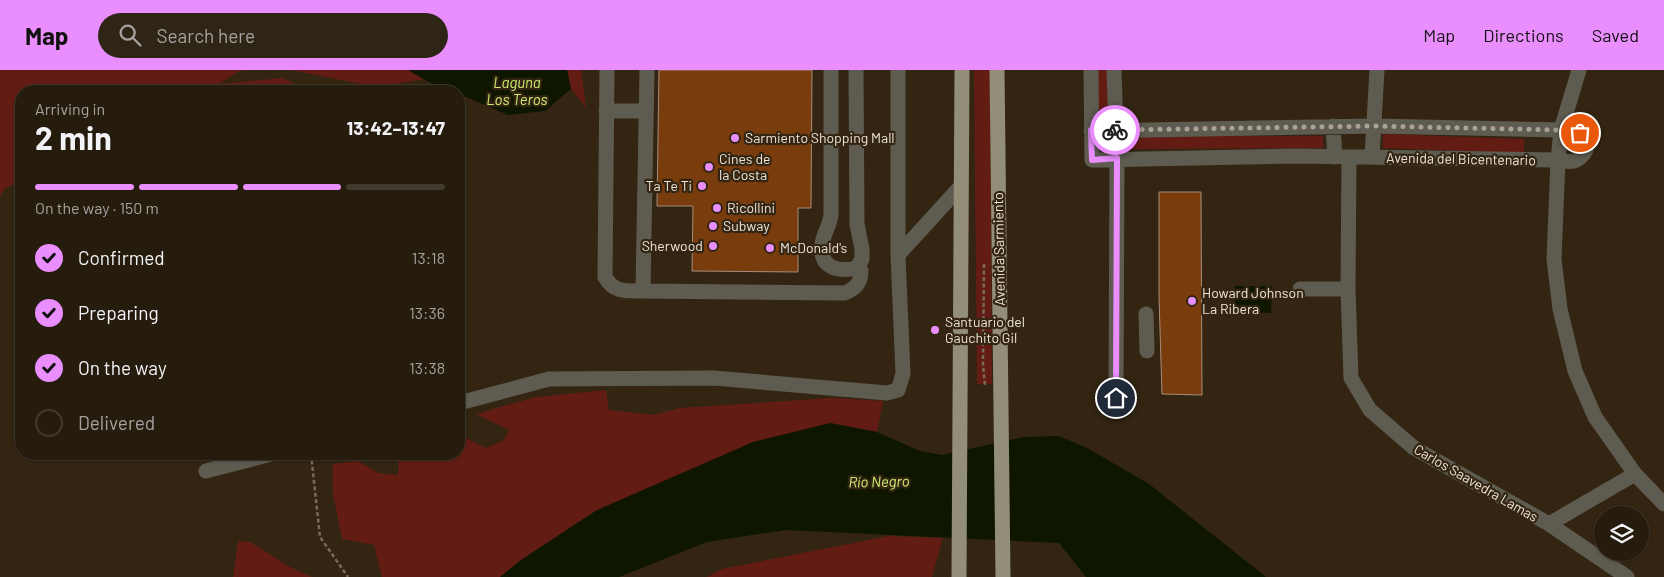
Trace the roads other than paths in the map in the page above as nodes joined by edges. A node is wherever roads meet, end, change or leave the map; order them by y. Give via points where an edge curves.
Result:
1 (607, 70) edge
2 (647, 70) edge
3 (831, 70) edge
4 (856, 70) edge
5 (898, 70) edge
6 (962, 70) edge
7 (997, 70) edge
8 (1090, 70) edge
9 (1114, 70) edge
10 (1377, 70) edge
11 (1579, 70) edge
12 (606, 111) junction
13 (646, 111) junction
14 (1333, 126) junction
15 (1375, 126) junction
16 (1091, 130) junction
17 (1115, 130) junction
18 (1561, 130) junction
19 (1342, 157) junction
20 (1372, 157) junction
21 (1117, 158) junction
22 (1558, 160) junction
23 (960, 186) junction
24 (898, 255) junction
25 (858, 268) junction
26 (1300, 289) dead end
27 (1348, 289) junction
28 (643, 291) junction
29 (1146, 314) dead end
30 (1147, 352) dead end
31 (1116, 398) dead end
32 (465, 401) edge
33 (248, 460) edge
34 (206, 471) dead end
35 (1635, 474) junction
36 (1664, 504) edge
37 (1549, 524) junction
38 (959, 577) edge
39 (1003, 577) edge
40 (1627, 577) edge

1 - 12 street
2 - 13 street
3 - 25 street via 831,215 822,247 831,268
4 - 25 street via 857,224 862,249
5 - 24 street
6 - 23 main road
7 - 39 main road, Avenida Sarmiento
8 - 16 street
9 - 17 street
10 - 15 street
11 - 18 street
12 - 13 street
12 - 28 street via 605,277 610,286 619,291
13 - 28 street
14 - 15 street, Avenida del Bicentenario
14 - 17 street, Avenida del Bicentenario
14 - 19 street, Carlos Saavedra Lamas
15 - 18 street, Avenida del Bicentenario
15 - 20 street
16 - 17 street, Avenida del Bicentenario
16 - 21 street, Avenida del Bicentenario via 1092,160
17 - 21 street
18 - 22 street
18 - 22 street, Avenida del Bicentenario via 1580,133 1586,150 1582,158 1572,163
19 - 20 street, Avenida del Bicentenario
19 - 21 street, Avenida del Bicentenario
19 - 27 street, Carlos Saavedra Lamas
20 - 22 street, Avenida del Bicentenario
21 - 31 street
22 - 35 street via 1554,259 1560,309 1575,371 1595,417
23 - 24 street
23 - 38 main road
24 - 32 street via 903,374 898,390 887,393 714,378 549,379
25 - 28 street via 861,280 854,289 845,293
26 - 27 street
27 - 37 street, Carlos Saavedra Lamas via 1350,378 1370,410 1414,448
29 - 30 street
33 - 34 street
35 - 36 street
35 - 37 street
37 - 40 street, Carlos Saavedra Lamas

